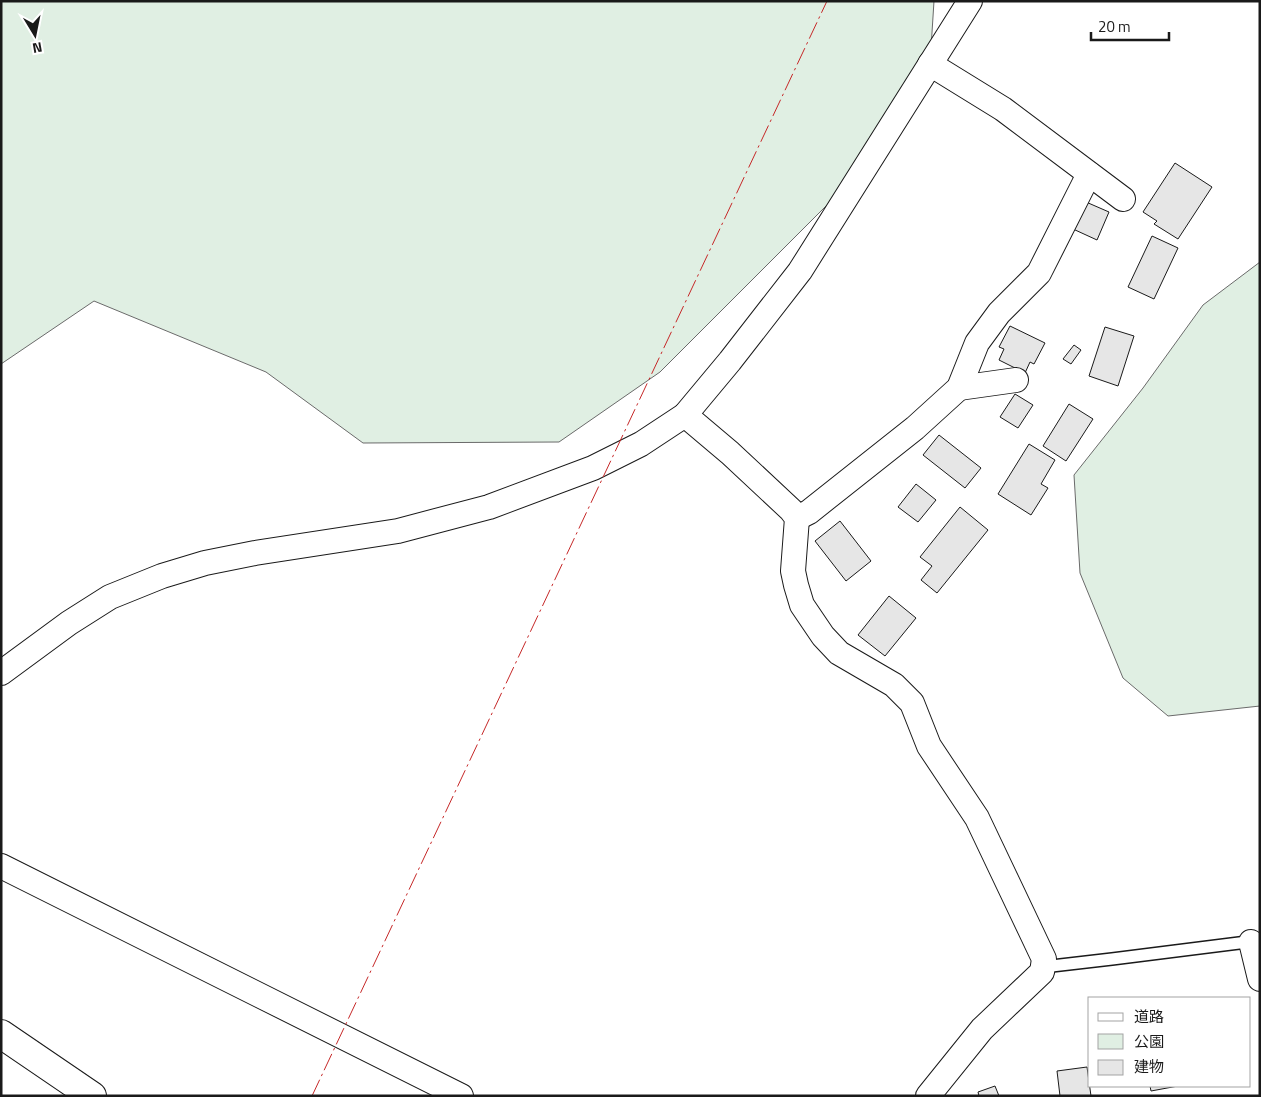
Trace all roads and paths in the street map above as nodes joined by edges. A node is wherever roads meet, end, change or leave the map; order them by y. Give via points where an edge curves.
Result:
1 (970, 1) edge
2 (930, 64) junction
3 (1090, 174) junction
4 (1123, 199) dead end
5 (1016, 380) dead end
6 (959, 388) junction
7 (685, 415) junction
8 (797, 518) junction
9 (1, 673) edge
10 (1, 866) edge
11 (1255, 941) edge
12 (1043, 967) junction
13 (1260, 979) edge
14 (1, 1034) edge
15 (92, 1096) edge
16 (461, 1096) edge
17 (928, 1096) edge

1 - 2 street
2 - 3 street via 1003,109
2 - 7 street via 800,271
3 - 4 street
3 - 6 street via 1039,273 999,313 978,343
5 - 6 street
6 - 8 street via 915,428 809,512
7 - 8 street
7 - 9 street via 641,444 593,468 489,507 398,531 255,553 162,576 110,597
8 - 12 street via 793,571 802,605 839,653 894,686 912,703 929,746 977,818 1044,959
10 - 16 street
11 - 12 lane
11 - 13 street
12 - 17 street via 1042,972 982,1029
14 - 15 highway

